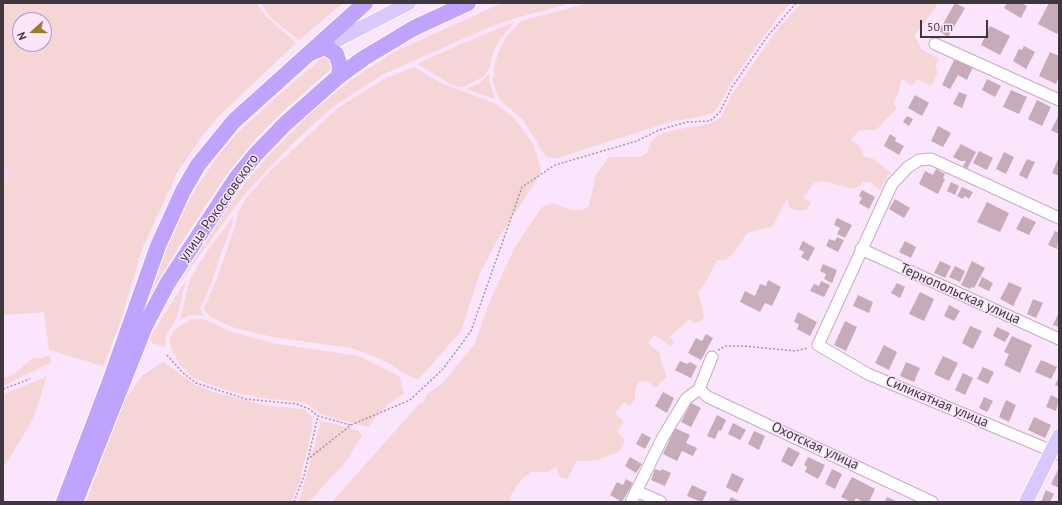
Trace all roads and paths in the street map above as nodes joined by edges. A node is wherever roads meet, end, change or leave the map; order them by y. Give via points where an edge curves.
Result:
1 (365, 3) edge
2 (409, 3) edge
3 (796, 3) edge
4 (465, 4) edge
5 (935, 44) dead end
6 (316, 51) junction
7 (339, 76) junction
8 (1059, 100) edge
9 (1059, 218) edge
10 (861, 249) junction
11 (1059, 339) edge
12 (818, 345) junction
13 (167, 355) dead end
14 (712, 356) joint
15 (30, 379) dead end
16 (3, 389) edge
17 (699, 390) junction
18 (318, 416) junction
19 (351, 425) junction
20 (1059, 436) edge
21 (1056, 453) edge
22 (308, 459) junction
23 (636, 491) junction
24 (64, 502) edge
25 (76, 502) edge
26 (294, 502) edge
27 (630, 502) edge
28 (661, 502) edge
29 (932, 502) edge
30 (1026, 502) edge

1 - 6 highway, улица Рокоссовского
2 - 6 main road
3 - 19 path via 763,43 732,88 720,112 710,121 687,122 659,130 637,141 555,165 522,187 471,331 443,369 410,400
4 - 7 highway, улица Рокоссовского via 394,39
5 - 8 street
6 - 7 highway via 327,48 336,54 340,66
6 - 24 highway, улица Рокоссовского via 234,121 198,165 183,190 158,246
7 - 25 highway, улица Рокоссовского via 285,124 256,154 223,197 167,284 145,326
9 - 10 street via 931,159 918,160 892,184
10 - 11 street, Тернопольская улица
10 - 12 street
12 - 14 path via 795,351 724,346
12 - 21 street, Силикатная улица via 868,374
13 - 18 path via 196,383 246,399 297,404
14 - 17 street
15 - 16 path
17 - 23 street via 686,399 663,436
17 - 29 street, Охотская улица via 708,397
18 - 19 path
18 - 22 path
19 - 22 path
20 - 21 main road
21 - 30 main road
22 - 26 path
23 - 27 street
23 - 28 street

